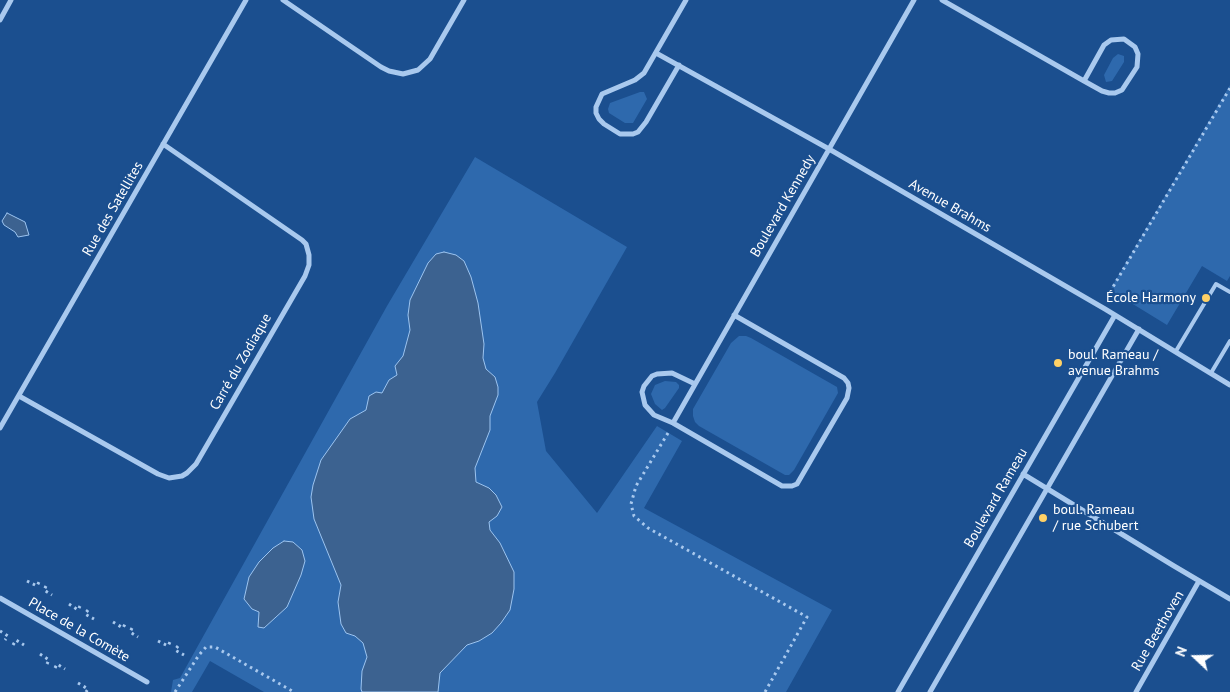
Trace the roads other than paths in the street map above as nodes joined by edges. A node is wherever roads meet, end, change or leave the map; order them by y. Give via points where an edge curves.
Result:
1 (11, 0) edge
2 (246, 0) edge
3 (283, 0) edge
4 (464, 0) edge
5 (686, 0) edge
6 (914, 0) edge
7 (942, 0) edge
8 (0, 20) edge
9 (656, 53) junction
10 (678, 65) junction
11 (1084, 81) junction
12 (163, 144) junction
13 (829, 149) junction
14 (1230, 292) edge
15 (734, 315) junction
16 (1115, 315) junction
17 (1139, 329) junction
18 (1230, 341) edge
19 (1176, 351) junction
20 (1211, 373) junction
21 (695, 384) junction
22 (1230, 385) edge
23 (18, 396) junction
24 (672, 423) junction
25 (0, 428) edge
26 (1023, 474) junction
27 (1047, 488) junction
28 (1199, 581) junction
29 (0, 598) edge
30 (1230, 599) edge
31 (146, 682) dead end
32 (898, 692) edge
33 (930, 692) edge
34 (1136, 692) edge

1 - 8 street
2 - 12 street, Rue des Satellites
3 - 4 street via 381,67 403,74 418,70 430,59
5 - 9 street
6 - 13 street, Boulevard Kennedy
7 - 11 street
9 - 10 street, Avenue Brahms
9 - 10 street via 639,78 608,90 599,99 596,113 611,130 626,135 638,132
10 - 13 street, Avenue Brahms
11 - 11 street via 1109,94 1122,90 1137,67 1135,47 1124,40 1111,40 1101,50
12 - 23 street, Rue des Satellites
12 - 23 street, Carré du Zodiaque via 302,240 308,249 309,260 300,284 196,464 182,476 170,478 158,474
13 - 15 street, Boulevard Kennedy
13 - 16 street, Avenue Brahms
14 - 19 lane via 1216,284
15 - 21 street, Boulevard Kennedy
15 - 24 street via 848,383 847,398 801,480 792,486 782,486
16 - 17 street, Avenue Brahms
16 - 26 street, Boulevard Rameau
17 - 19 street, Avenue Brahms
17 - 27 street
18 - 20 lane
19 - 20 street, Avenue Brahms
20 - 22 street, Avenue Brahms
21 - 24 street, Boulevard Kennedy
21 - 24 street via 678,374 664,372 652,376 644,386 643,399 649,411
23 - 25 street, Rue des Satellites
26 - 27 street
26 - 32 street, Boulevard Rameau
27 - 28 street
27 - 33 street
28 - 30 street
28 - 34 street, Rue Beethoven
29 - 31 street, Place de la Comète

